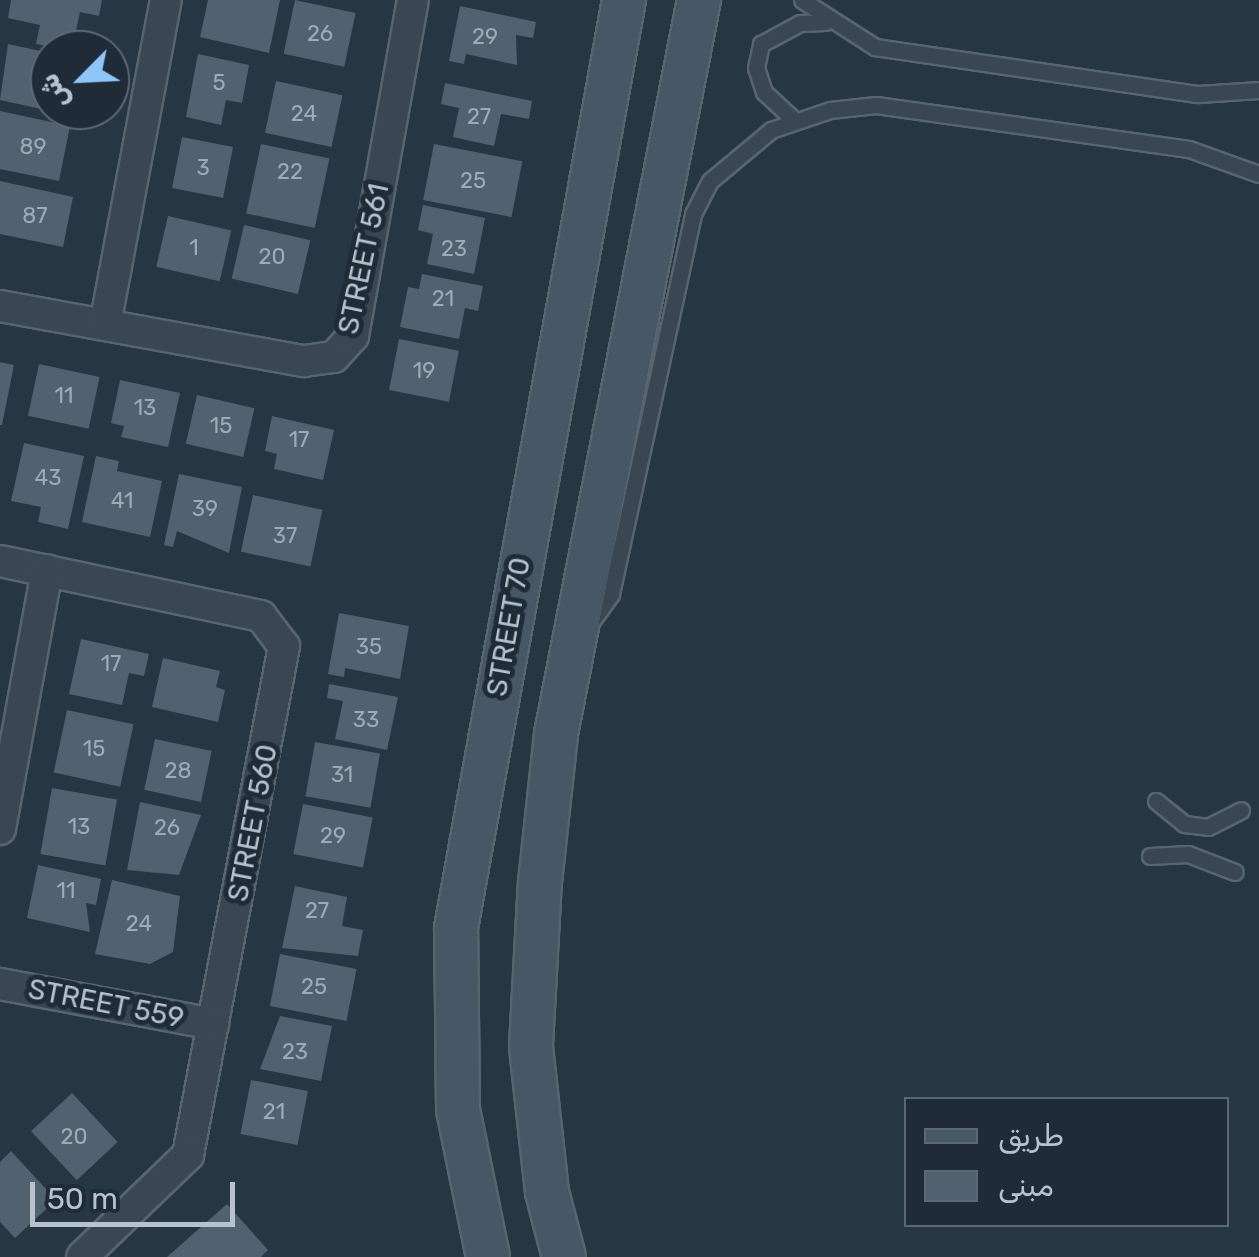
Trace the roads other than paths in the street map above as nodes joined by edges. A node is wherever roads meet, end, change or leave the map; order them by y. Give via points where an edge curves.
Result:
1 (166, 0) edge
2 (412, 0) edge
3 (624, 0) edge
4 (698, 0) edge
5 (802, 0) edge
6 (825, 22) junction
7 (1259, 90) edge
8 (794, 120) junction
9 (1259, 174) edge
10 (0, 306) edge
11 (105, 324) junction
12 (0, 561) edge
13 (47, 570) junction
14 (574, 646) junction
15 (1156, 801) dead end
16 (1240, 810) dead end
17 (0, 829) edge
18 (1150, 856) dead end
19 (1235, 872) dead end
20 (0, 984) edge
21 (213, 1024) junction
22 (85, 1256) edge
23 (488, 1257) edge
24 (564, 1257) edge

1 - 11 street
2 - 11 street, STREET 561 via 344,349 304,360
3 - 23 main road, STREET 70 via 456,928 458,1109
4 - 14 main road
5 - 6 lane
6 - 7 lane via 875,48 1199,94
6 - 8 lane via 800,23 761,44 756,68 764,92
8 - 9 lane via 876,104 1189,149
8 - 14 lane via 738,154 710,181 693,214 611,594
10 - 11 street, STREET 561
12 - 13 street, STREET 560
13 - 17 street
13 - 21 street, STREET 560 via 261,616 284,646
14 - 24 main road via 556,734 531,1046 547,1192
15 - 16 lane via 1184,824 1208,827
18 - 19 lane via 1188,854
20 - 21 street, STREET 559
21 - 22 street, STREET 560 via 188,1155

